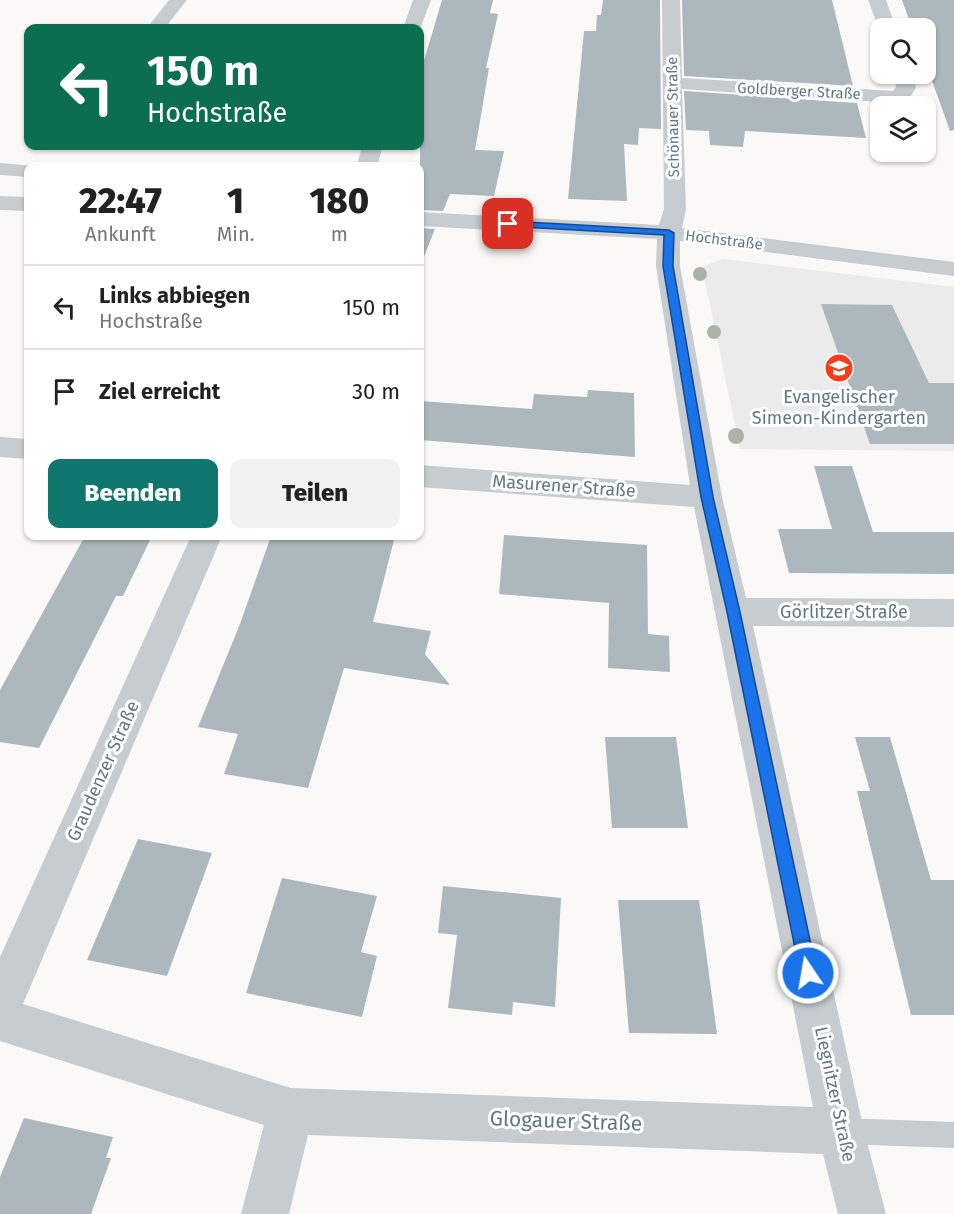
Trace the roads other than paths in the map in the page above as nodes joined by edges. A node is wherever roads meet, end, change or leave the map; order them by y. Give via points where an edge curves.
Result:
1 (178, 0) edge
2 (422, 0) edge
3 (671, 0) edge
4 (877, 0) edge
5 (883, 18) edge
6 (159, 24) edge
7 (413, 24) edge
8 (674, 83) junction
9 (905, 84) edge
10 (0, 169) edge
11 (24, 171) edge
12 (0, 203) edge
13 (24, 204) edge
14 (424, 219) edge
15 (669, 233) junction
16 (954, 269) edge
17 (0, 447) edge
18 (24, 449) edge
19 (424, 476) edge
20 (707, 497) junction
21 (204, 540) edge
22 (734, 612) junction
23 (954, 612) edge
24 (0, 1006) edge
25 (0, 1019) edge
26 (291, 1112) junction
27 (841, 1131) junction
28 (954, 1135) edge
29 (265, 1214) edge
30 (862, 1214) edge

1 - 6 street
2 - 7 street
3 - 8 street, Schönauer Straße
4 - 5 street
8 - 9 street, Goldberger Straße via 894,97 903,94
8 - 15 street, Schönauer Straße via 675,209
10 - 11 street
12 - 13 street
14 - 15 street, Hochstraße
15 - 16 street, Hochstraße
15 - 20 street, Liegnitzer Straße via 668,266
17 - 18 street
19 - 20 street, Masurener Straße
20 - 22 street, Liegnitzer Straße
21 - 24 street, Graudenzer Straße
22 - 23 street, Görlitzer Straße
22 - 27 street, Liegnitzer Straße
25 - 26 street, Glogauer Straße
26 - 27 street, Glogauer Straße
26 - 29 street
27 - 28 lane
27 - 30 street, Liegnitzer Straße

